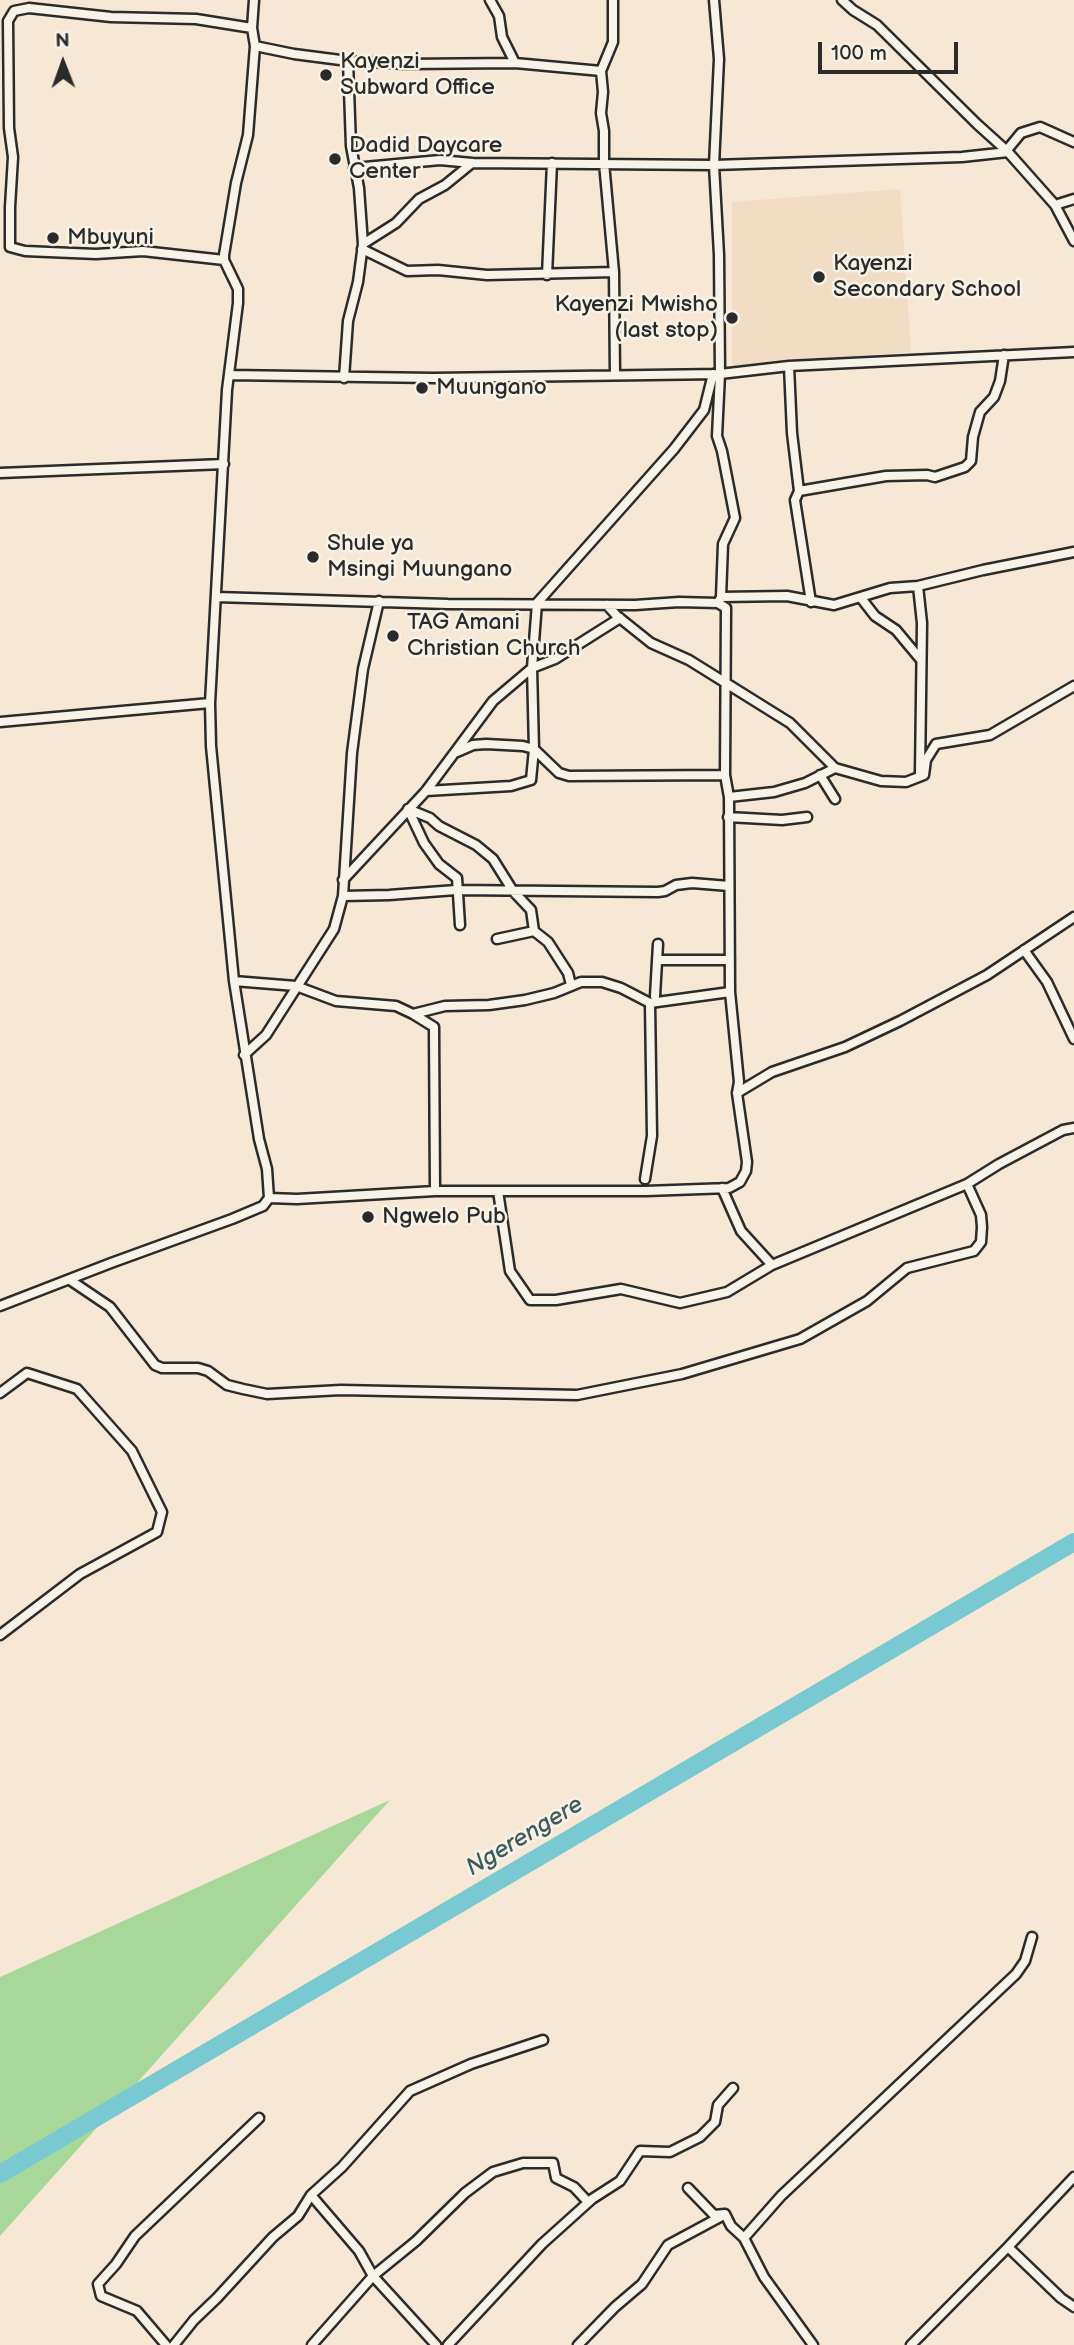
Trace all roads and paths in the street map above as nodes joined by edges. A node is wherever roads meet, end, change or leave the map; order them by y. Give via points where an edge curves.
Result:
1 (254, 0) edge
2 (490, 0) edge
3 (613, 0) edge
4 (714, 0) edge
5 (842, 0) edge
6 (17, 5) edge
7 (252, 28) junction
8 (255, 46) junction
9 (348, 61) junction
10 (515, 63) junction
11 (601, 71) junction
12 (1074, 142) edge
13 (1008, 152) junction
14 (472, 163) junction
15 (552, 163) junction
16 (604, 163) junction
17 (715, 165) junction
18 (354, 168) junction
19 (1074, 199) edge
20 (1055, 205) junction
21 (1074, 241) edge
22 (363, 246) junction
23 (0, 247) edge
24 (10, 247) junction
25 (224, 260) junction
26 (614, 272) junction
27 (547, 275) junction
28 (1074, 352) edge
29 (1004, 355) junction
30 (789, 366) junction
31 (717, 374) junction
32 (229, 375) junction
33 (615, 375) junction
34 (344, 378) junction
35 (224, 464) junction
36 (0, 473) edge
37 (799, 491) junction
38 (1074, 552) edge
39 (918, 586) junction
40 (216, 597) junction
41 (861, 598) junction
42 (719, 600) junction
43 (379, 601) junction
44 (811, 602) junction
45 (537, 603) junction
46 (607, 605) junction
47 (620, 618) junction
48 (921, 660) junction
49 (532, 668) junction
50 (726, 684) junction
51 (1074, 686) edge
52 (210, 703) junction
53 (0, 722) edge
54 (534, 749) junction
55 (457, 752) junction
56 (835, 768) junction
57 (725, 775) junction
58 (820, 775) junction
59 (920, 776) junction
60 (426, 791) junction
61 (729, 797) junction
62 (835, 799) dead end
63 (408, 809) junction
64 (728, 817) junction
65 (807, 817) dead end
66 (343, 880) junction
67 (729, 887) junction
68 (459, 890) junction
69 (513, 891) junction
70 (342, 895) junction
71 (1074, 917) edge
72 (460, 925) dead end
73 (534, 931) junction
74 (497, 939) dead end
75 (657, 944) dead end
76 (1024, 950) junction
77 (657, 960) junction
78 (730, 960) junction
79 (234, 981) junction
80 (571, 985) junction
81 (296, 986) junction
82 (730, 992) junction
83 (652, 1000) junction
84 (413, 1014) junction
85 (1074, 1039) edge
86 (244, 1055) junction
87 (737, 1093) junction
88 (1074, 1128) edge
89 (645, 1179) dead end
90 (967, 1184) junction
91 (722, 1188) junction
92 (435, 1191) junction
93 (498, 1191) junction
94 (269, 1198) junction
95 (772, 1265) junction
96 (70, 1280) junction
97 (0, 1306) edge
98 (0, 1393) edge
99 (0, 1635) edge
100 (1032, 1937) dead end
101 (543, 2039) dead end
102 (733, 2088) dead end
103 (259, 2118) dead end
104 (1074, 2176) edge
105 (688, 2188) dead end
106 (311, 2195) junction
107 (588, 2202) junction
108 (725, 2214) junction
109 (744, 2238) junction
110 (1008, 2247) junction
111 (373, 2276) junction
112 (1074, 2307) edge
113 (166, 2345) edge
114 (174, 2345) edge
115 (312, 2345) edge
116 (436, 2345) edge
117 (448, 2345) edge
118 (578, 2345) edge
119 (813, 2345) edge
120 (911, 2345) edge

1 - 7 street
2 - 10 street
3 - 11 street via 614,43
4 - 17 street via 719,59
5 - 13 street via 877,25
6 - 7 street via 111,16 196,19
6 - 24 street via 7,27 13,157
7 - 8 street
8 - 9 street
8 - 25 street via 248,135
9 - 10 street
9 - 18 street
10 - 11 street
11 - 16 street
12 - 13 street via 1037,127 1021,133
13 - 17 street
13 - 20 street
14 - 15 street
14 - 18 street via 431,160
14 - 22 street
15 - 16 street
15 - 27 street
16 - 17 street
16 - 26 street
17 - 31 street
18 - 22 street
19 - 20 street
20 - 21 street
22 - 27 street via 407,271
22 - 34 street via 348,321
23 - 24 street
24 - 25 street via 96,254 143,251
25 - 32 street via 239,295
26 - 27 street
26 - 33 street
28 - 29 street
29 - 30 street
29 - 37 street via 1000,382 980,412 971,461 965,467 935,477 886,476
30 - 31 street
30 - 37 street
31 - 33 street
31 - 42 street via 717,436 735,518 723,544
31 - 45 street via 704,410 674,449
32 - 34 street
32 - 35 street
33 - 34 street
35 - 36 street
35 - 40 street
37 - 44 street via 795,500
38 - 39 street
39 - 41 street via 890,588
39 - 48 street
40 - 43 street
40 - 52 street
41 - 44 street via 834,605
41 - 48 street
42 - 44 street via 787,596
42 - 46 street
42 - 50 street via 726,608
43 - 45 street
43 - 66 street via 363,669 352,753
45 - 46 street
45 - 49 street
46 - 47 street
47 - 49 street
47 - 50 street via 651,643
48 - 59 street
49 - 54 street
49 - 55 street via 493,701
50 - 56 street via 790,723
50 - 57 street
51 - 59 street via 990,735 936,744
52 - 53 street
52 - 79 street
54 - 55 street via 485,744
54 - 57 street via 559,773 569,776
54 - 60 street via 531,780 511,786
55 - 60 street
56 - 58 street
56 - 59 street via 881,781 906,782
57 - 61 street
58 - 61 street via 774,792
58 - 62 street
60 - 63 street
61 - 64 street
63 - 66 street
63 - 68 street via 424,843 457,878
63 - 69 street via 476,845 493,859
64 - 65 street
64 - 67 street
66 - 70 street
67 - 69 street via 692,883 658,892
67 - 78 street
68 - 69 street
68 - 70 street
68 - 72 street
69 - 73 street via 531,910
70 - 81 street via 334,929
71 - 76 street
73 - 74 street
73 - 80 street via 548,942
75 - 77 street
76 - 85 street via 1047,982
76 - 87 street via 900,1021 845,1047 772,1072
77 - 78 street
77 - 83 street
78 - 82 street
79 - 81 street
79 - 86 street
80 - 83 street via 603,982
80 - 84 street via 525,1000 445,1006
81 - 84 street via 336,1001 396,1006
81 - 86 street via 266,1035
82 - 83 street
82 - 87 street
83 - 89 street via 652,1136
84 - 92 street via 434,1027
86 - 94 street
87 - 91 street via 746,1171 740,1182
88 - 90 street
90 - 95 street
90 - 96 street via 981,1215 981,1242 974,1251 907,1268 867,1301 800,1339 682,1374 577,1395 341,1390 267,1394 243,1389 198,1367 155,1365 110,1307
91 - 93 street
91 - 95 street via 741,1231
92 - 93 street
92 - 94 street
93 - 95 street via 510,1271 530,1300 621,1289 680,1303 727,1292
94 - 96 street via 263,1206 232,1219
96 - 97 street
98 - 99 street via 27,1373 77,1389 132,1451 162,1512 157,1532 80,1574
100 - 109 street via 1016,1974 781,2196
101 - 106 street via 410,2091
102 - 107 street via 718,2105 715,2122 700,2137 670,2152 640,2151 620,2181
103 - 113 street via 135,2236 98,2284 101,2296 137,2311
104 - 110 street
105 - 108 street via 714,2215
106 - 111 street via 359,2251
106 - 114 street via 298,2216
107 - 111 street via 574,2186 556,2178 553,2163 523,2163 493,2172
107 - 117 street
108 - 109 street
108 - 118 street via 668,2245 642,2284
109 - 119 street via 764,2277
110 - 112 street
110 - 120 street
111 - 115 street
111 - 116 street

